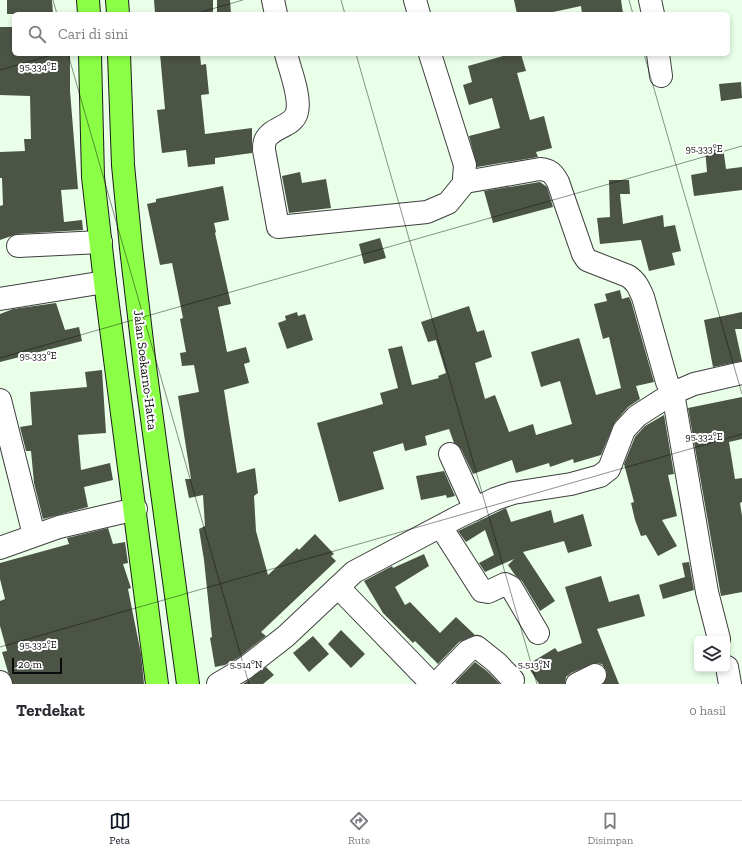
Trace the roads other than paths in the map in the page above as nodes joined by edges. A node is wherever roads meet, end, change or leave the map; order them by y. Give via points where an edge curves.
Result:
1 (88, 0) edge
2 (117, 0) edge
3 (273, 0) edge
4 (415, 0) edge
5 (650, 0) edge
6 (89, 12) edge
7 (118, 12) edge
8 (276, 12) edge
9 (418, 12) edge
10 (653, 12) edge
11 (90, 56) edge
12 (119, 56) edge
13 (286, 56) edge
14 (431, 56) edge
15 (658, 56) edge
16 (661, 76) dead end
17 (465, 182) junction
18 (101, 242) junction
19 (18, 246) dead end
20 (105, 282) junction
21 (0, 299) edge
22 (742, 373) edge
23 (673, 393) junction
24 (0, 400) edge
25 (450, 454) dead end
26 (136, 509) junction
27 (475, 509) junction
28 (441, 527) junction
29 (34, 535) junction
30 (0, 548) edge
31 (338, 587) junction
32 (538, 633) dead end
33 (718, 636) edge
34 (728, 672) edge
35 (512, 683) edge
36 (157, 684) edge
37 (188, 684) edge
38 (218, 684) edge
39 (432, 684) edge
40 (436, 684) edge
41 (730, 684) edge

1 - 6 highway
2 - 7 highway
3 - 8 street
4 - 9 street
5 - 10 street
11 - 18 highway via 94,177
12 - 37 highway, Jalan Soekarno-Hatta via 123,166 131,248
13 - 17 street via 298,102 297,114 264,141 278,227 427,212 448,203
14 - 17 street via 465,165
15 - 16 street
17 - 23 street via 540,169 552,172 587,260 628,276 639,287 667,382
18 - 19 street
18 - 20 highway
20 - 21 street
20 - 26 highway
22 - 23 street via 694,384
23 - 27 street via 629,423 609,469 600,476 571,484 513,493
23 - 33 street via 707,592
24 - 29 street
25 - 27 street
26 - 29 street
26 - 36 highway
27 - 28 street
28 - 31 street via 354,572
28 - 32 street via 482,591 488,592 505,584 511,587
29 - 30 street
31 - 38 street via 286,636 245,668
31 - 39 street
34 - 41 street
35 - 40 street via 497,663 477,647 468,651

